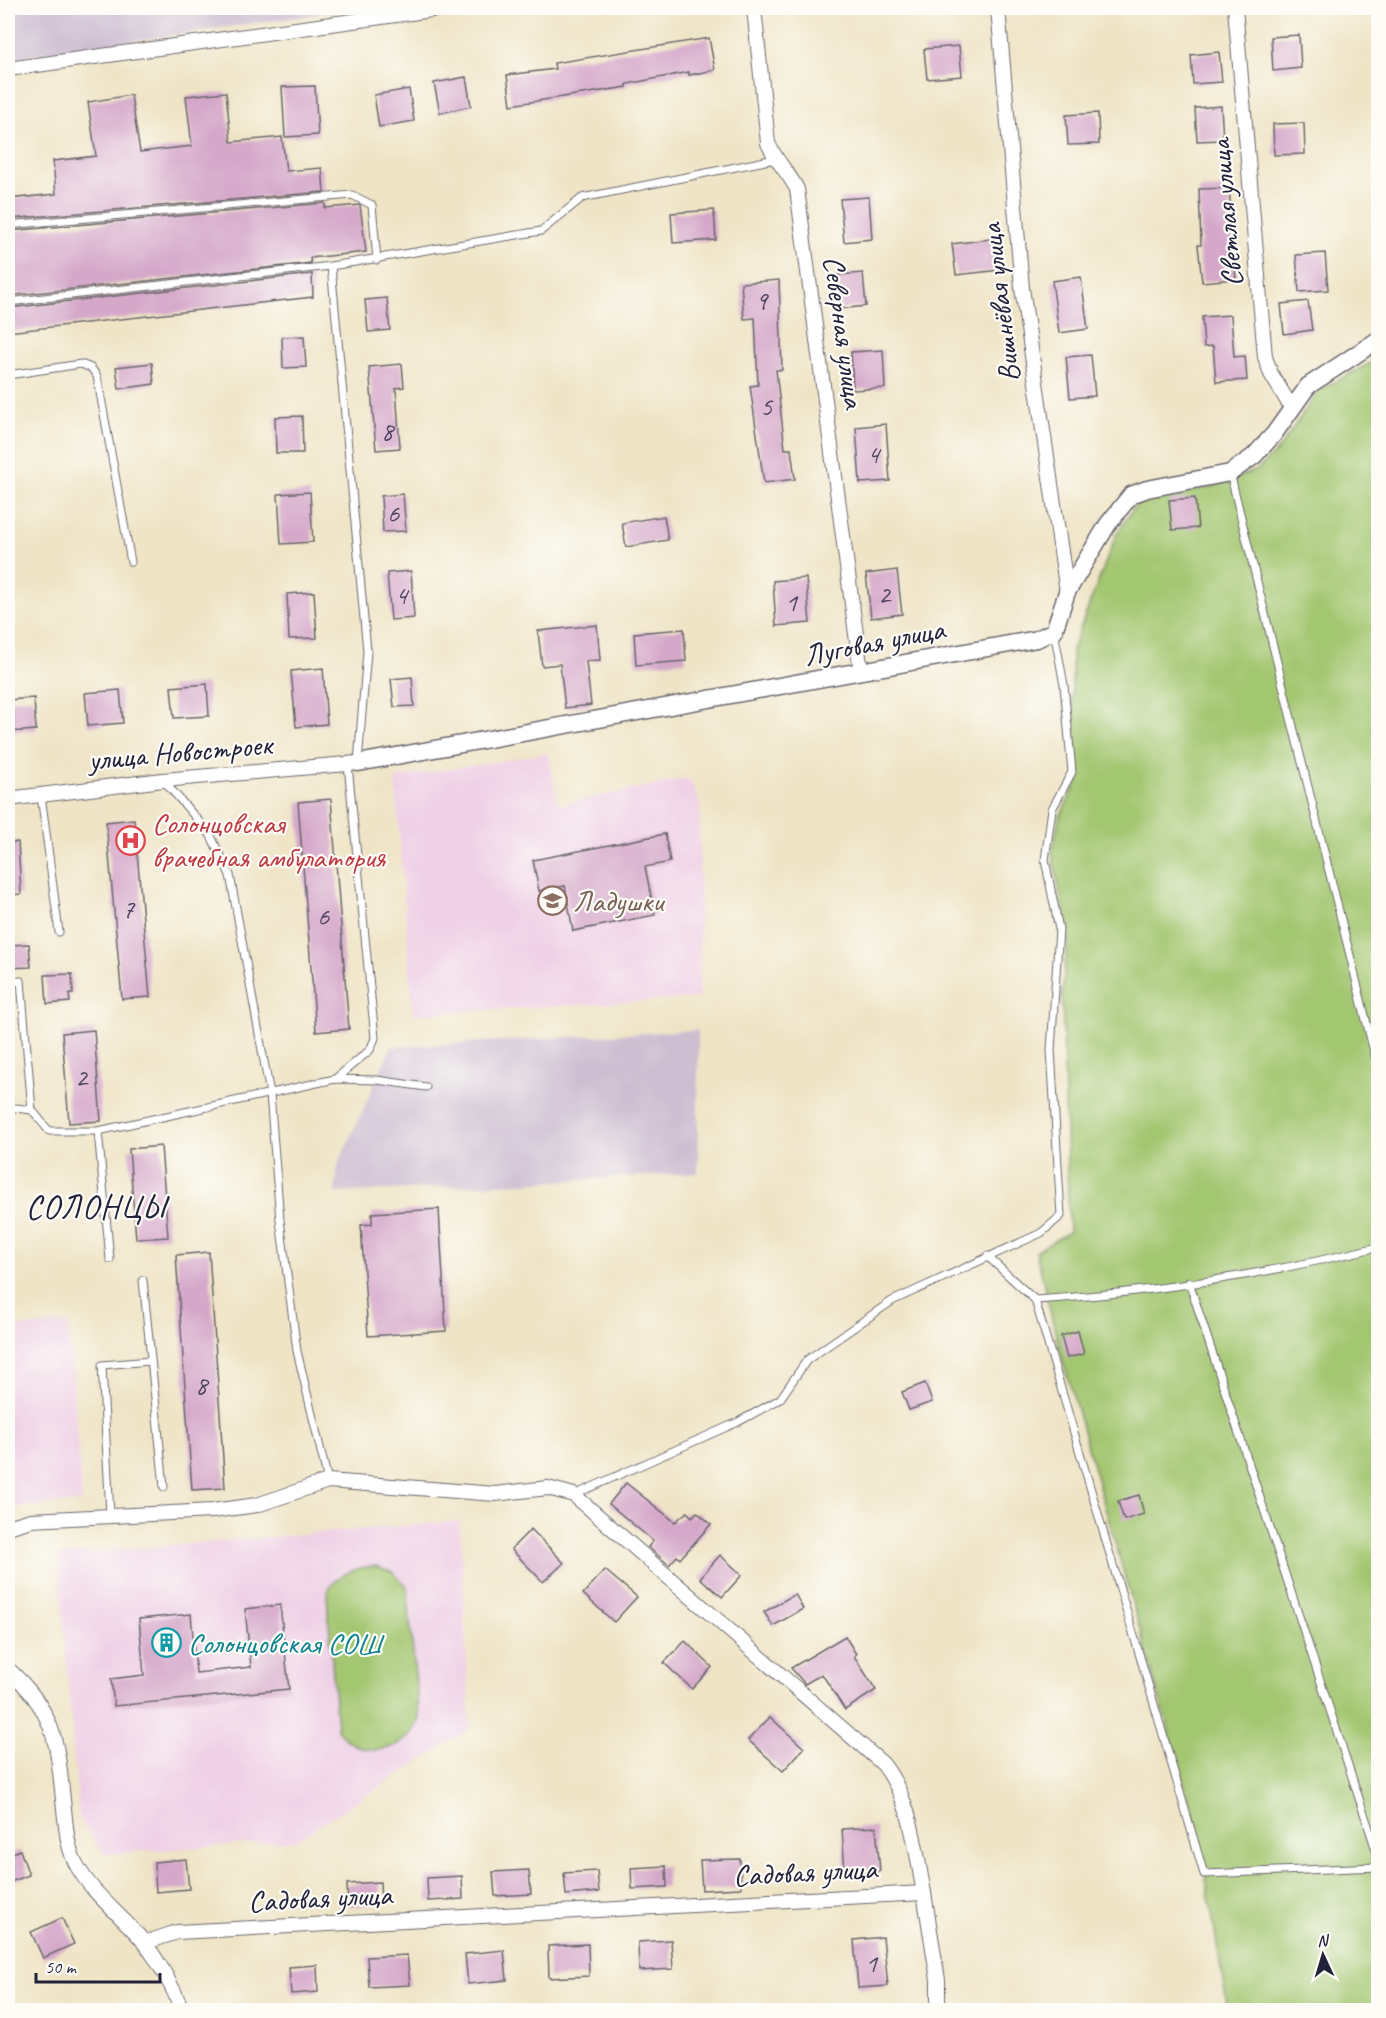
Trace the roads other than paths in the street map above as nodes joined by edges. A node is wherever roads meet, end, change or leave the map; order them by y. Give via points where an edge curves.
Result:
1 (446, 8) edge
2 (754, 8) edge
3 (998, 8) edge
4 (1235, 8) edge
5 (8, 69) edge
6 (775, 159) junction
7 (8, 225) edge
8 (377, 260) junction
9 (331, 266) junction
10 (8, 302) edge
11 (1378, 340) edge
12 (8, 375) edge
13 (1291, 408) junction
14 (1230, 473) junction
15 (131, 562) dead end
16 (1067, 592) junction
17 (1054, 631) junction
18 (861, 672) junction
19 (353, 764) junction
20 (163, 780) junction
21 (40, 793) junction
22 (8, 799) edge
23 (59, 932) dead end
24 (8, 982) edge
25 (1378, 1068) edge
26 (335, 1078) junction
27 (426, 1087) dead end
28 (270, 1094) junction
29 (8, 1107) edge
30 (32, 1110) junction
31 (98, 1131) junction
32 (1378, 1247) edge
33 (987, 1256) junction
34 (110, 1259) dead end
35 (143, 1280) dead end
36 (1189, 1282) junction
37 (1035, 1300) junction
38 (151, 1361) junction
39 (328, 1481) junction
40 (164, 1487) dead end
41 (574, 1495) junction
42 (110, 1515) junction
43 (8, 1527) edge
44 (8, 1669) edge
45 (1378, 1856) edge
46 (1378, 1867) edge
47 (924, 1893) junction
48 (144, 1943) junction
49 (182, 2010) edge
50 (938, 2010) edge

1 - 5 street
2 - 6 street, Северная улица via 768,143
3 - 16 street, Вишнёвая улица via 1022,288
4 - 13 street, Светлая улица via 1265,357
6 - 8 lane via 582,198 541,231
6 - 18 street, Северная улица via 797,189
7 - 8 lane via 352,195 372,205
8 - 9 lane
9 - 10 lane
9 - 19 lane via 367,651
11 - 13 street via 1308,386
12 - 15 lane via 81,364 97,376
13 - 14 street via 1254,456
14 - 16 street via 1131,495 1108,524
14 - 25 lane
16 - 17 street
17 - 18 street, Луговая улица via 1037,639
17 - 33 lane via 1064,685 1072,772 1052,809 1045,860 1059,929 1051,1050 1061,1216 1041,1233
18 - 19 street, Луговая улица
19 - 20 street, улица Новостроек
19 - 26 lane via 375,1038 370,1050
20 - 21 street, улица Новостроек
20 - 28 lane via 210,834 230,875
21 - 22 street, улица Новостроек
21 - 23 lane
24 - 30 lane via 21,981
26 - 27 lane
26 - 28 lane
28 - 31 lane
28 - 39 lane via 280,1220 297,1351
29 - 30 lane
30 - 31 lane via 49,1131
31 - 34 lane
32 - 36 lane via 1303,1265
33 - 37 lane
33 - 41 lane via 892,1301 807,1360 780,1399 738,1422
35 - 38 lane
36 - 37 lane
36 - 45 lane
37 - 46 lane via 1204,1874
38 - 40 lane
38 - 42 lane via 102,1365
39 - 41 street via 495,1494 548,1488
39 - 42 street via 257,1505
41 - 47 street, Садовая улица via 883,1764 897,1783 909,1811
42 - 43 street via 31,1520
44 - 48 street via 29,1688 52,1726 67,1839 74,1860 84,1879
47 - 48 street, Садовая улица via 177,1932
47 - 50 street via 938,1980
48 - 49 street

